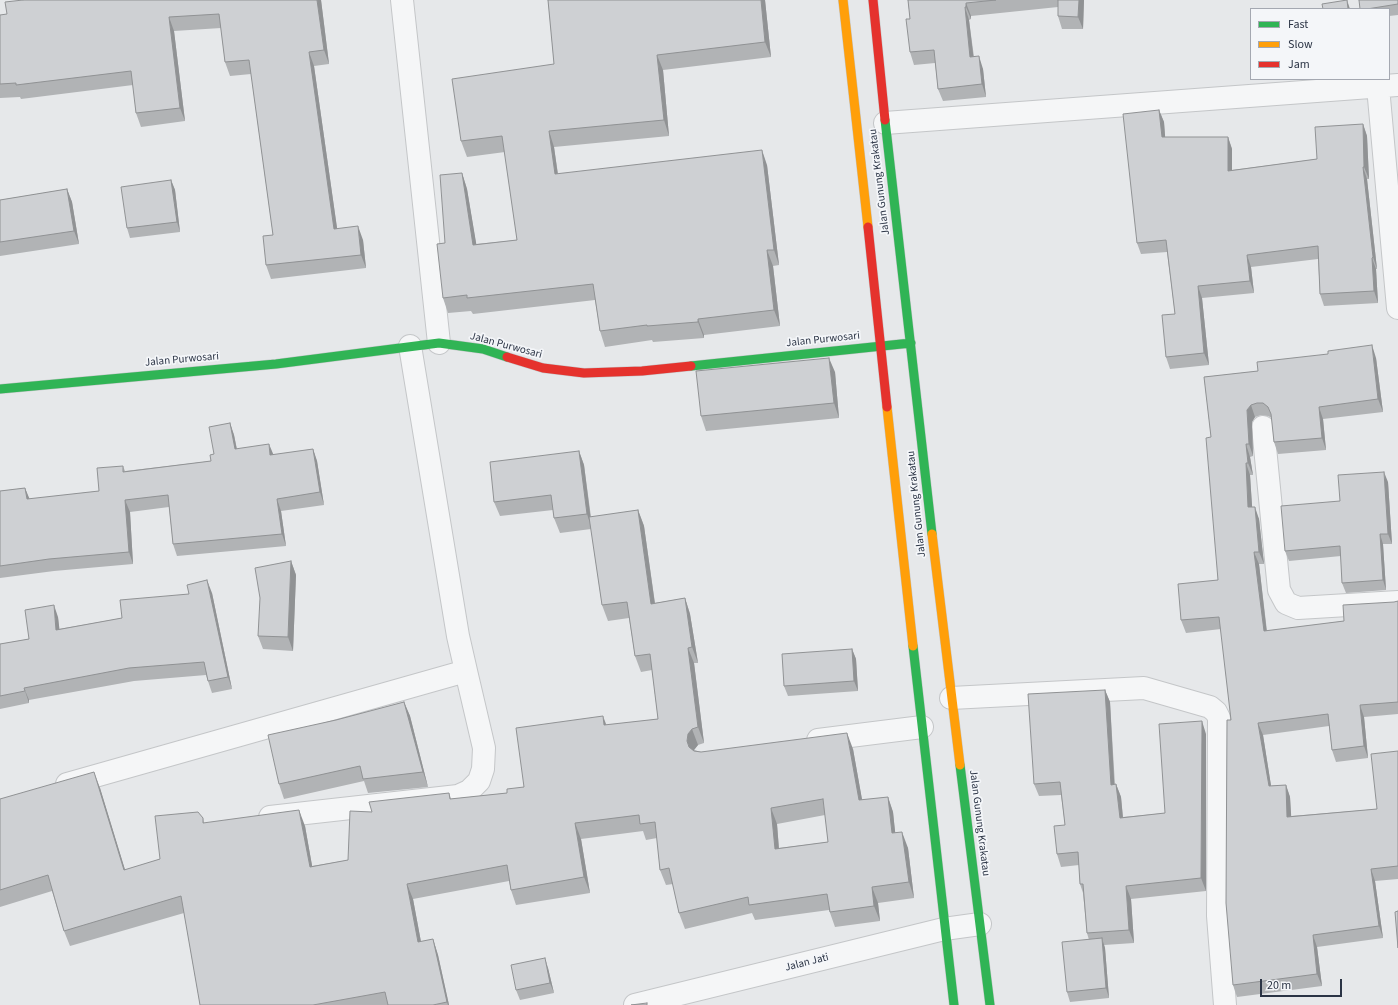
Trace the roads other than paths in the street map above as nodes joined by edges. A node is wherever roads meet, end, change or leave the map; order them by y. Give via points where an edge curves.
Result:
1 (402, 0) edge
2 (843, 0) edge
3 (873, 0) edge
4 (1388, 86) edge
5 (885, 123) junction
6 (1398, 308) edge
7 (439, 343) junction
8 (911, 343) junction
9 (410, 346) junction
10 (881, 346) junction
11 (0, 389) edge
12 (1263, 427) dead end
13 (1398, 602) edge
14 (466, 671) junction
15 (951, 698) junction
16 (922, 727) junction
17 (797, 743) edge
18 (46, 790) edge
19 (247, 820) edge
20 (980, 924) junction
21 (944, 929) junction
22 (635, 1005) edge
23 (954, 1005) edge
24 (990, 1005) edge
25 (1225, 1005) edge

1 - 7 street
2 - 10 main road, Jalan Gunung Krakatau
3 - 5 main road, Jalan Gunung Krakatau
4 - 5 street
4 - 6 street
5 - 8 main road, Jalan Gunung Krakatau
7 - 9 main road, Jalan Purwosari
7 - 10 main road, Jalan Purwosari via 483,349 543,368 584,373 642,371
8 - 10 main road, Jalan Purwosari
8 - 15 main road, Jalan Gunung Krakatau
9 - 11 main road, Jalan Purwosari via 276,364
9 - 14 street
10 - 16 main road, Jalan Gunung Krakatau
12 - 13 street via 1280,590 1286,603 1298,608
14 - 18 street
14 - 19 street via 484,748 483,769 479,782 469,791 458,796
15 - 20 main road, Jalan Gunung Krakatau
15 - 25 street via 1144,688 1210,707 1216,712 1219,718 1218,916
16 - 17 street
16 - 21 main road, Jalan Gunung Krakatau
20 - 21 street, Jalan Jati
20 - 24 main road, Jalan Gunung Krakatau
21 - 22 street, Jalan Jati
21 - 23 main road, Jalan Gunung Krakatau

